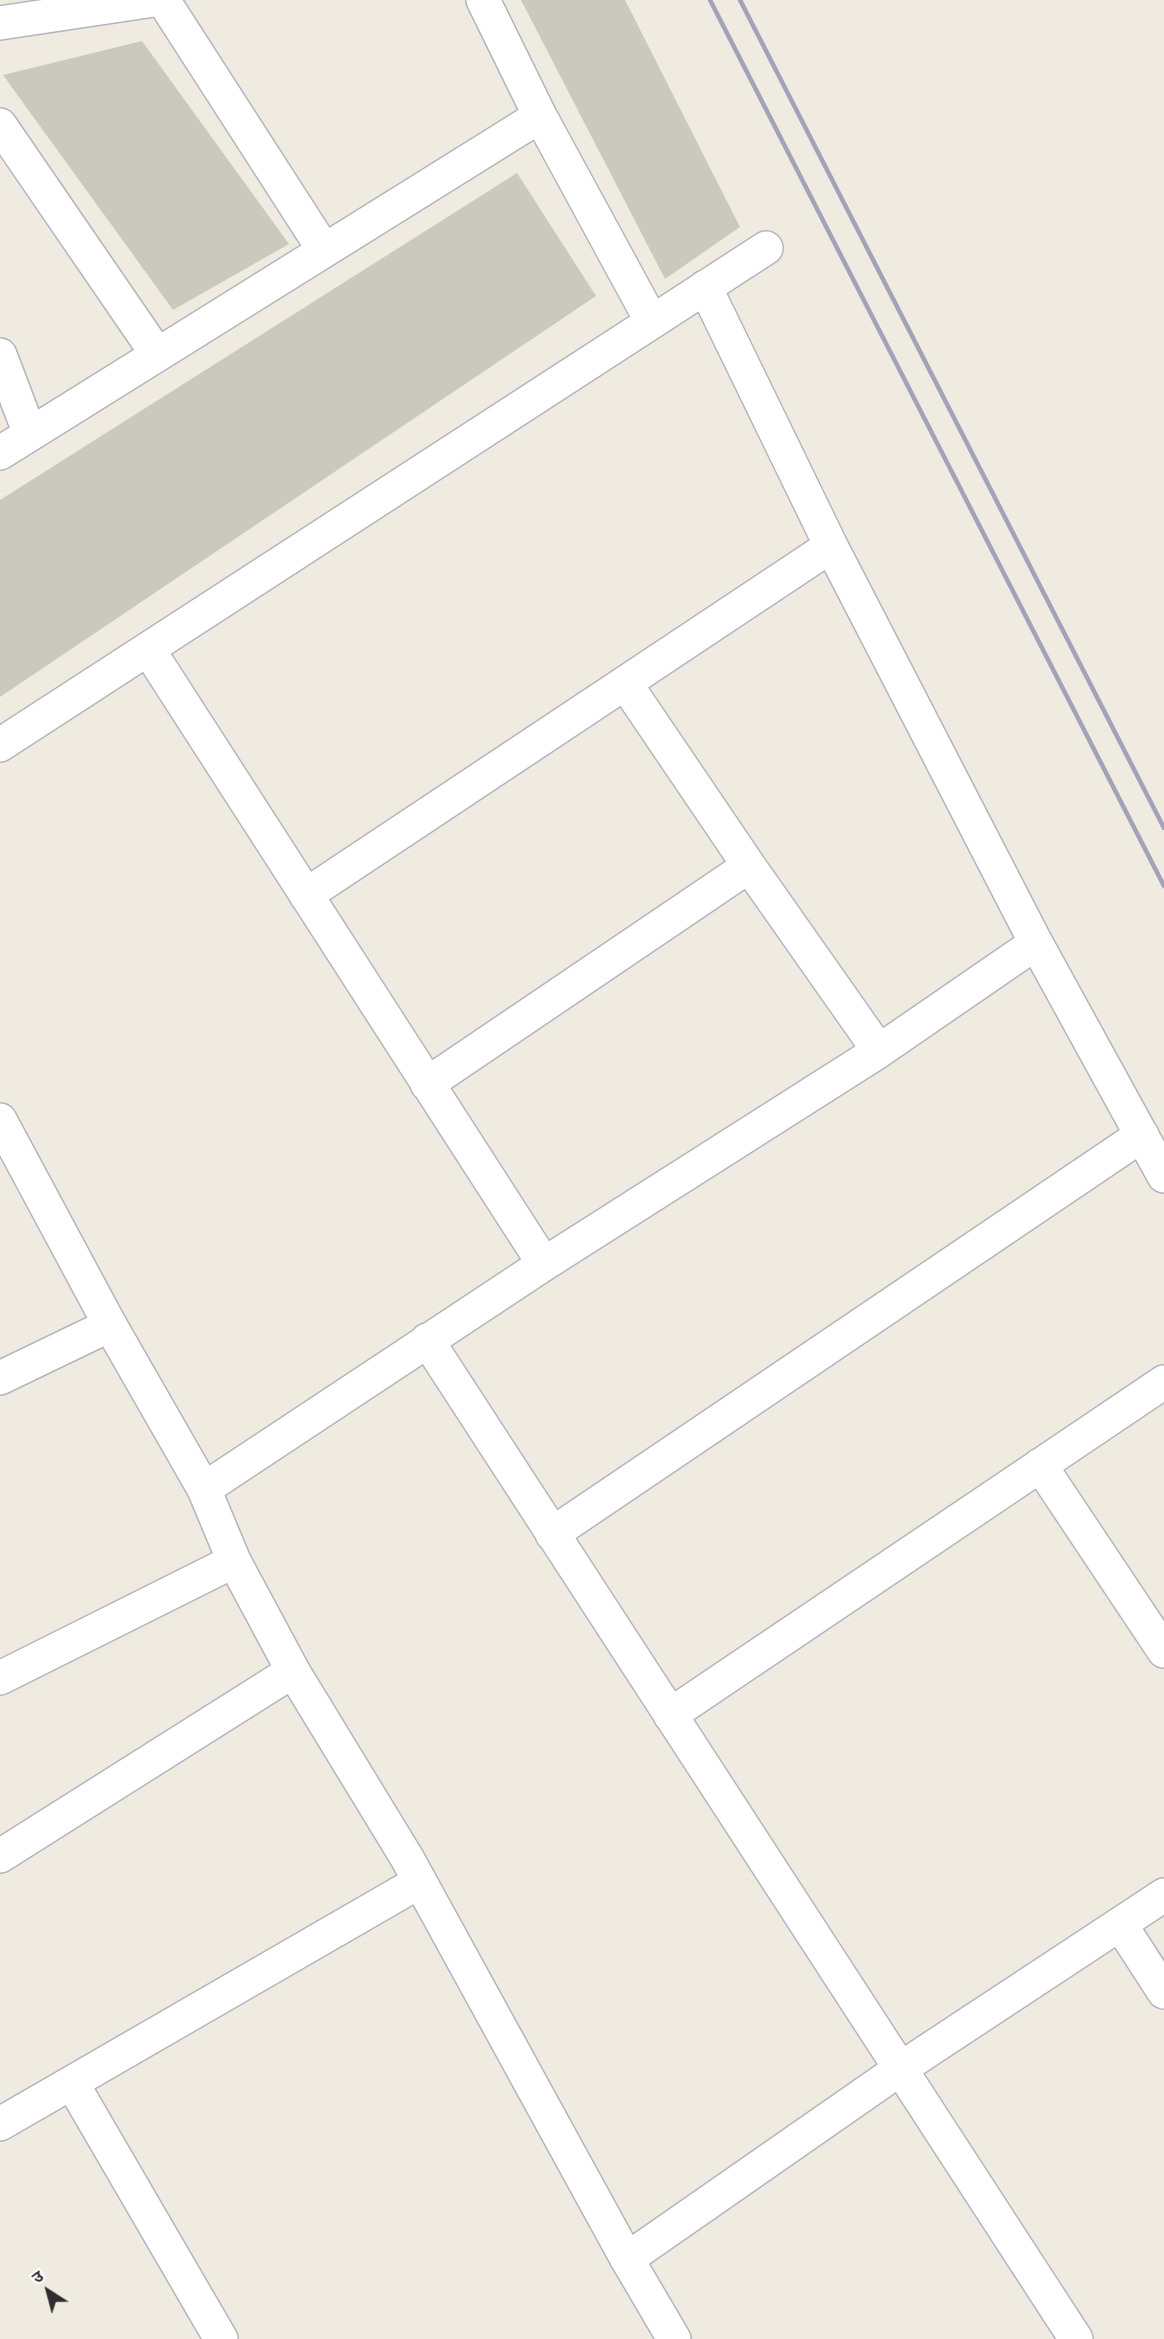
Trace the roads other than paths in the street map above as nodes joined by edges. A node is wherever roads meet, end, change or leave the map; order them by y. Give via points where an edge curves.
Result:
1 (154, 0) edge
2 (163, 0) edge
3 (483, 0) edge
4 (0, 23) edge
5 (540, 116) junction
6 (0, 125) edge
7 (766, 248) dead end
8 (324, 250) junction
9 (705, 287) junction
10 (652, 322) junction
11 (157, 354) junction
12 (0, 355) edge
13 (30, 434) junction
14 (0, 453) edge
15 (831, 546) junction
16 (148, 649) junction
17 (625, 683) junction
18 (0, 745) edge
19 (749, 866) junction
20 (306, 895) junction
21 (1036, 943) junction
22 (879, 1051) junction
23 (427, 1084) junction
24 (0, 1120) edge
25 (1142, 1135) junction
26 (1164, 1176) edge
27 (544, 1264) junction
28 (110, 1325) junction
29 (427, 1340) junction
30 (0, 1378) edge
31 (1164, 1382) edge
32 (1040, 1466) junction
33 (204, 1489) junction
34 (552, 1534) junction
35 (234, 1561) junction
36 (1164, 1651) edge
37 (293, 1671) junction
38 (0, 1678) edge
39 (670, 1715) junction
40 (0, 1856) edge
41 (419, 1882) junction
42 (1164, 1896) edge
43 (1120, 1924) junction
44 (1164, 1992) edge
45 (900, 2069) junction
46 (72, 2083) junction
47 (0, 2124) edge
48 (627, 2259) junction
49 (221, 2339) edge
50 (674, 2339) edge
51 (1076, 2339) edge

1 - 4 street
2 - 8 street
3 - 5 street
5 - 8 street
5 - 10 street
6 - 11 street
7 - 9 street
8 - 11 street
9 - 10 street
9 - 15 street
10 - 16 street
11 - 13 street
12 - 13 street
13 - 14 street
15 - 17 street
15 - 21 street
16 - 18 street
16 - 20 street
17 - 19 street
17 - 20 street
19 - 22 street
19 - 23 street
20 - 23 street
21 - 22 street
21 - 25 street
22 - 27 street
23 - 27 street
24 - 28 street
25 - 26 street
25 - 34 street
27 - 29 street
28 - 30 street
28 - 33 street
29 - 33 street
29 - 34 street
31 - 32 street
32 - 36 street
32 - 39 street
33 - 35 street
34 - 39 street
35 - 37 street
35 - 38 street
37 - 40 street
37 - 41 street
39 - 45 street
41 - 46 street
41 - 48 street
42 - 43 street
43 - 44 street
43 - 45 street
45 - 48 street
45 - 51 street
46 - 47 street
46 - 49 street
48 - 50 street

